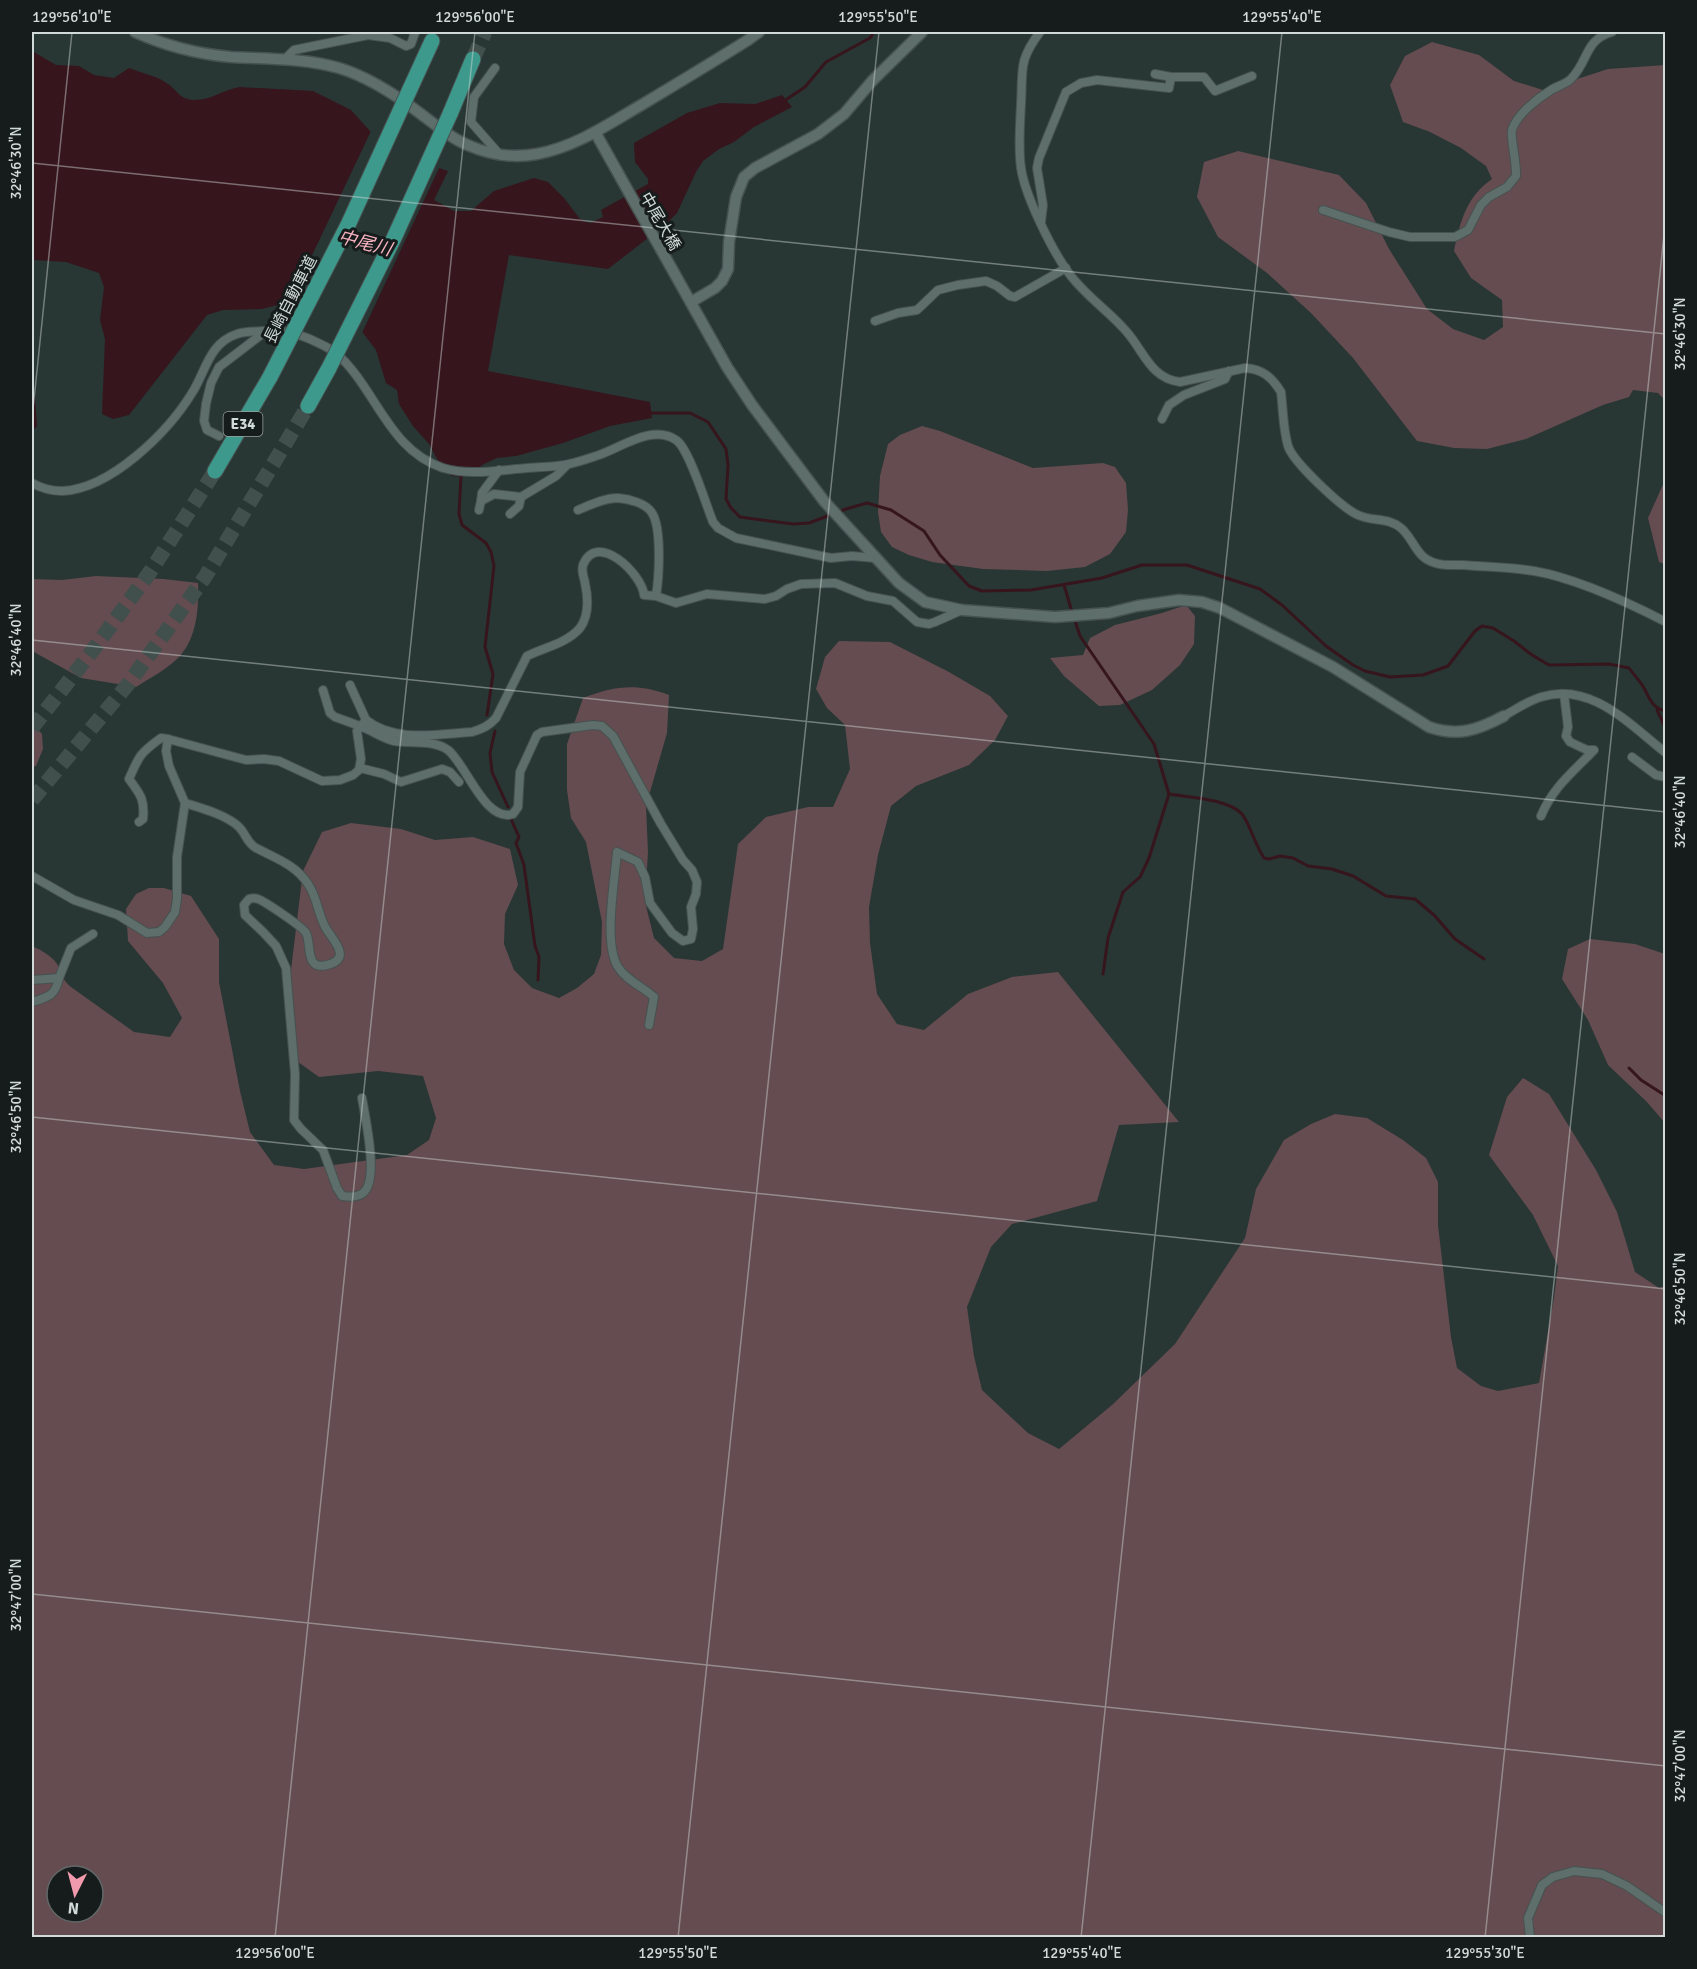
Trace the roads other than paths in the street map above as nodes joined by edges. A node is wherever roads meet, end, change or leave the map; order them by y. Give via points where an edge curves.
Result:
1 (135, 32) edge
2 (413, 32) edge
3 (759, 32) edge
4 (922, 32) edge
5 (1040, 32) edge
6 (1612, 32) edge
7 (159, 37) edge
8 (432, 41) dead end
9 (473, 59) tunnel mouth
10 (284, 60) junction
11 (495, 68) dead end
12 (1155, 74) dead end
13 (1252, 76) dead end
14 (1171, 77) junction
15 (595, 132) junction
16 (500, 155) junction
17 (1323, 210) dead end
18 (1041, 222) junction
19 (1066, 268) junction
20 (692, 302) junction
21 (875, 321) dead end
22 (266, 331) junction
23 (1229, 370) junction
24 (308, 406) tunnel mouth
25 (1162, 419) dead end
26 (219, 436) dead end
27 (568, 464) junction
28 (499, 470) junction
29 (215, 471) tunnel mouth
30 (32, 483) edge
31 (521, 497) junction
32 (578, 510) dead end
33 (510, 514) dead end
34 (875, 558) junction
35 (656, 596) junction
36 (962, 610) junction
37 (1665, 622) edge
38 (350, 685) dead end
39 (323, 690) dead end
40 (1564, 694) junction
41 (1504, 716) joint
42 (363, 723) junction
43 (168, 739) junction
44 (1665, 753) edge
45 (1632, 757) dead end
46 (360, 768) junction
47 (1665, 777) edge
48 (459, 782) dead end
49 (185, 803) junction
50 (1541, 816) dead end
51 (139, 822) dead end
52 (32, 876) edge
53 (93, 934) dead end
54 (59, 978) junction
55 (32, 980) edge
56 (32, 1002) edge
57 (649, 1025) dead end
58 (362, 1098) dead end
59 (1665, 1913) edge
60 (1530, 1938) edge

1 - 7 street
2 - 10 street via 411,44 406,46 390,38 368,35 294,50
3 - 15 street
4 - 20 street via 844,114 818,134 744,177 736,196 728,269 715,288
5 - 18 street via 1024,56 1019,126 1021,169
6 - 17 street via 1600,35 1592,44 1570,80 1523,111 1511,130 1516,176 1481,205 1468,230 1455,237 1410,237
7 - 10 street via 193,52
8 - 29 highway, 長崎自動車道 / E34, bridge via 348,225 270,377
9 - 24 highway, bridge via 394,238
10 - 16 street via 337,67 357,74 383,87 451,136 471,147
11 - 16 street via 474,97 471,122
12 - 14 street
13 - 14 street via 1215,91 1204,77
14 - 18 street via 1170,88 1097,80 1066,92 1037,168 1043,206
15 - 16 street via 545,152
15 - 20 street, 中尾大橋
18 - 19 street
19 - 21 street via 1015,297 986,281 958,285 938,290 916,310
19 - 23 street via 1086,294 1131,336 1160,376 1180,382
20 - 34 street, 中尾大橋 via 752,405 824,501
22 - 26 street via 227,359 211,383 204,421 207,430
22 - 28 street via 297,333 335,352 389,426 426,461 463,472
22 - 30 street via 238,333 222,341 169,426 113,472 88,485 63,491
23 - 25 street via 1225,379 1169,405
23 - 37 street via 1254,368 1272,379 1281,392 1288,447 1294,459 1348,510 1367,518 1387,520 1401,528 1426,560 1442,565 1537,572 1578,584
27 - 28 street
27 - 31 street
27 - 34 street via 639,438 666,435 678,440 686,451 712,522 718,528 736,538 831,558
28 - 31 street via 482,493 480,505 494,494
31 - 33 street via 519,506
32 - 35 street via 617,498 651,510 660,565
34 - 36 street, 中尾大橋 via 925,602
35 - 36 street via 676,603 707,594 765,599 801,584 835,582 867,596 893,601 917,622 929,624
35 - 42 street via 644,596 641,584 614,555 591,555 582,567 587,606 582,624 570,638 527,656 489,726 472,732 413,735 385,732
36 - 41 street, 中尾大橋 via 1063,616 1109,613 1171,601 1202,602 1333,667 1429,727 1461,732
38 - 42 street
39 - 42 street via 330,714
40 - 41 street via 1543,696
40 - 44 street via 1602,704
40 - 50 street via 1566,736 1570,742 1594,750 1560,783
42 - 46 street via 357,731
42 - 57 street via 383,738 433,744 447,750 485,801 496,812 509,815 518,807 520,772 537,735 593,725 602,726 613,736 697,882 691,907 691,939 683,941 672,933 650,903 638,862 618,852 610,933 618,967 654,997
43 - 46 street via 246,760 279,761 322,781 340,780
43 - 49 street via 169,766
43 - 51 street via 161,738 138,757 129,779 145,805
45 - 47 street
46 - 48 street via 401,782 442,769
49 - 52 street via 177,857 175,912 159,932 147,933 118,915 74,900
49 - 58 street via 234,824 249,843 304,878 316,898 325,927 340,947 338,959 330,965 316,964 302,928 256,898 249,898 244,904 245,915 276,946 286,968 295,1074 294,1120 323,1150 342,1196 353,1197 369,1185 372,1156
53 - 54 street via 71,948
54 - 55 street
54 - 56 street via 52,994
59 - 60 street via 1602,1874 1574,1871 1553,1877 1542,1886 1528,1918

